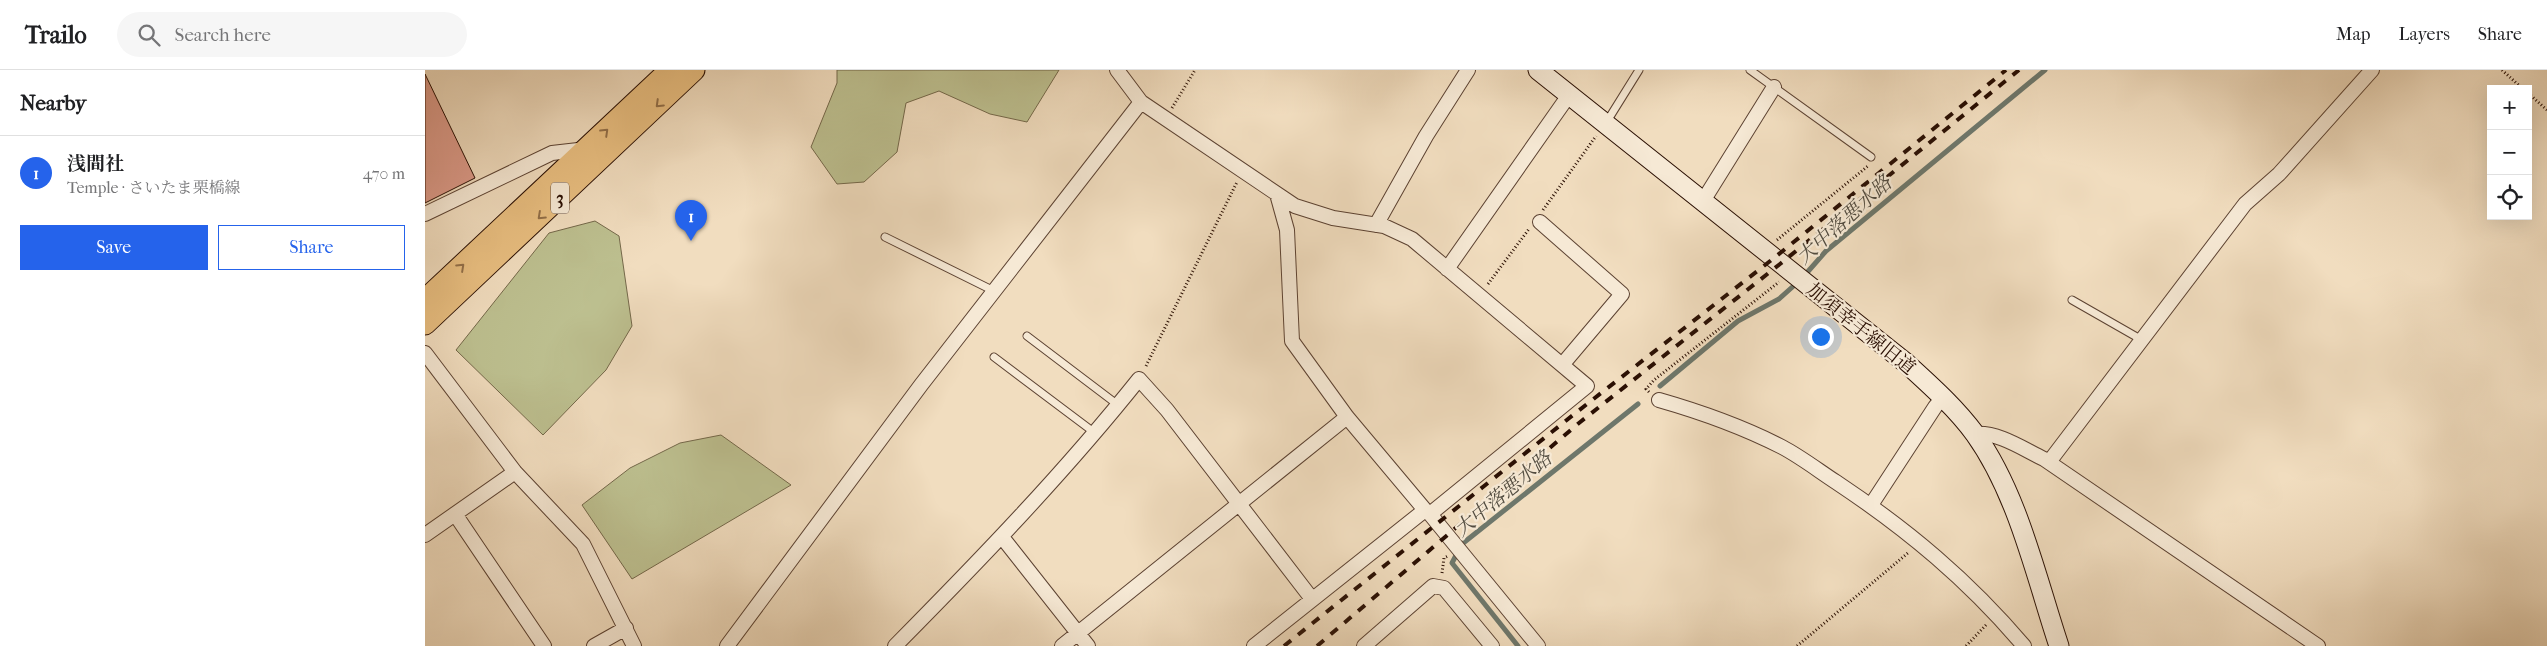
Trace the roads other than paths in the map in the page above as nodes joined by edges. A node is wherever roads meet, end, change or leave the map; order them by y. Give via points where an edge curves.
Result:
1 (669, 70) edge
2 (694, 70) edge
3 (1117, 70) edge
4 (1468, 70) edge
5 (1538, 70) edge
6 (1639, 70) edge
7 (1750, 70) edge
8 (2372, 70) edge
9 (1774, 88) junction
10 (1569, 94) junction
11 (1141, 102) junction
12 (1606, 123) junction
13 (588, 149) junction
14 (1871, 156) road end
15 (1277, 194) junction
16 (1703, 202) junction
17 (425, 214) edge
18 (1540, 222) dead end
19 (1376, 225) junction
20 (885, 238) dead end
21 (1447, 269) junction
22 (994, 291) junction
23 (425, 300) edge
24 (2072, 300) dead end
25 (425, 324) edge
26 (1027, 336) dead end
27 (2142, 340) junction
28 (425, 352) edge
29 (994, 357) dead end
30 (1562, 365) junction
31 (1943, 397) junction
32 (1659, 400) road end
33 (1119, 405) junction
34 (1347, 417) junction
35 (1096, 433) junction
36 (1975, 434) junction
37 (2049, 462) junction
38 (515, 472) junction
39 (1239, 504) junction
40 (1871, 505) junction
41 (1428, 512) junction
42 (455, 514) junction
43 (425, 535) edge
44 (1002, 537) junction
45 (1312, 599) junction
46 (626, 628) junction
47 (1078, 634) junction
48 (1370, 644) edge
49 (544, 646) edge
50 (594, 646) edge
51 (635, 646) edge
52 (727, 646) edge
53 (895, 646) edge
54 (1062, 646) edge
55 (1088, 646) edge
56 (1254, 646) edge
57 (1492, 646) edge
58 (1538, 646) edge
59 (2024, 646) edge
60 (2059, 646) edge
61 (2318, 646) edge

13 -> 1 main road, 3
2 -> 25 main road, 3
3 - 11 street
4 - 19 street
5 - 10 street, 加須幸手線旧道
6 - 12 lane
7 - 9 lane
8 - 27 street via 2279,174 2245,204
9 - 14 lane
9 - 16 street
10 - 12 street, 加須幸手線旧道
10 - 21 street
11 - 15 street
11 - 22 street
12 - 16 street, 加須幸手線旧道
13 - 17 street via 552,153
23 -> 13 main road, 3
15 - 19 street via 1295,206 1333,218
15 - 34 street via 1287,230 1292,341
16 - 31 street, 加須幸手線旧道 via 1906,363
18 - 30 street via 1622,294
19 - 21 street via 1412,240
20 - 22 lane
21 - 30 street
22 - 52 street
24 - 27 lane
26 - 33 lane
27 - 37 street
28 - 38 street
29 - 35 lane
30 - 41 street via 1587,386
31 - 36 street, 加須幸手線旧道
31 - 40 street
32 - 40 street via 1708,414 1783,447
33 - 35 street
33 - 39 street via 1139,379
34 - 39 street
34 - 41 street
35 - 44 street
36 - 37 street via 1996,436
36 - 60 street, 加須幸手線旧道 via 2013,506
37 - 61 street
38 - 42 street
38 - 46 street via 583,544
39 - 45 street
39 - 47 street
40 - 59 street via 1921,542
41 - 45 street
41 - 58 street
42 - 43 street
42 - 49 street
44 - 47 street
44 - 53 street
45 - 56 street
46 - 50 street
46 - 51 street
47 - 54 street
47 - 55 street
48 - 57 street via 1433,586 1444,588

